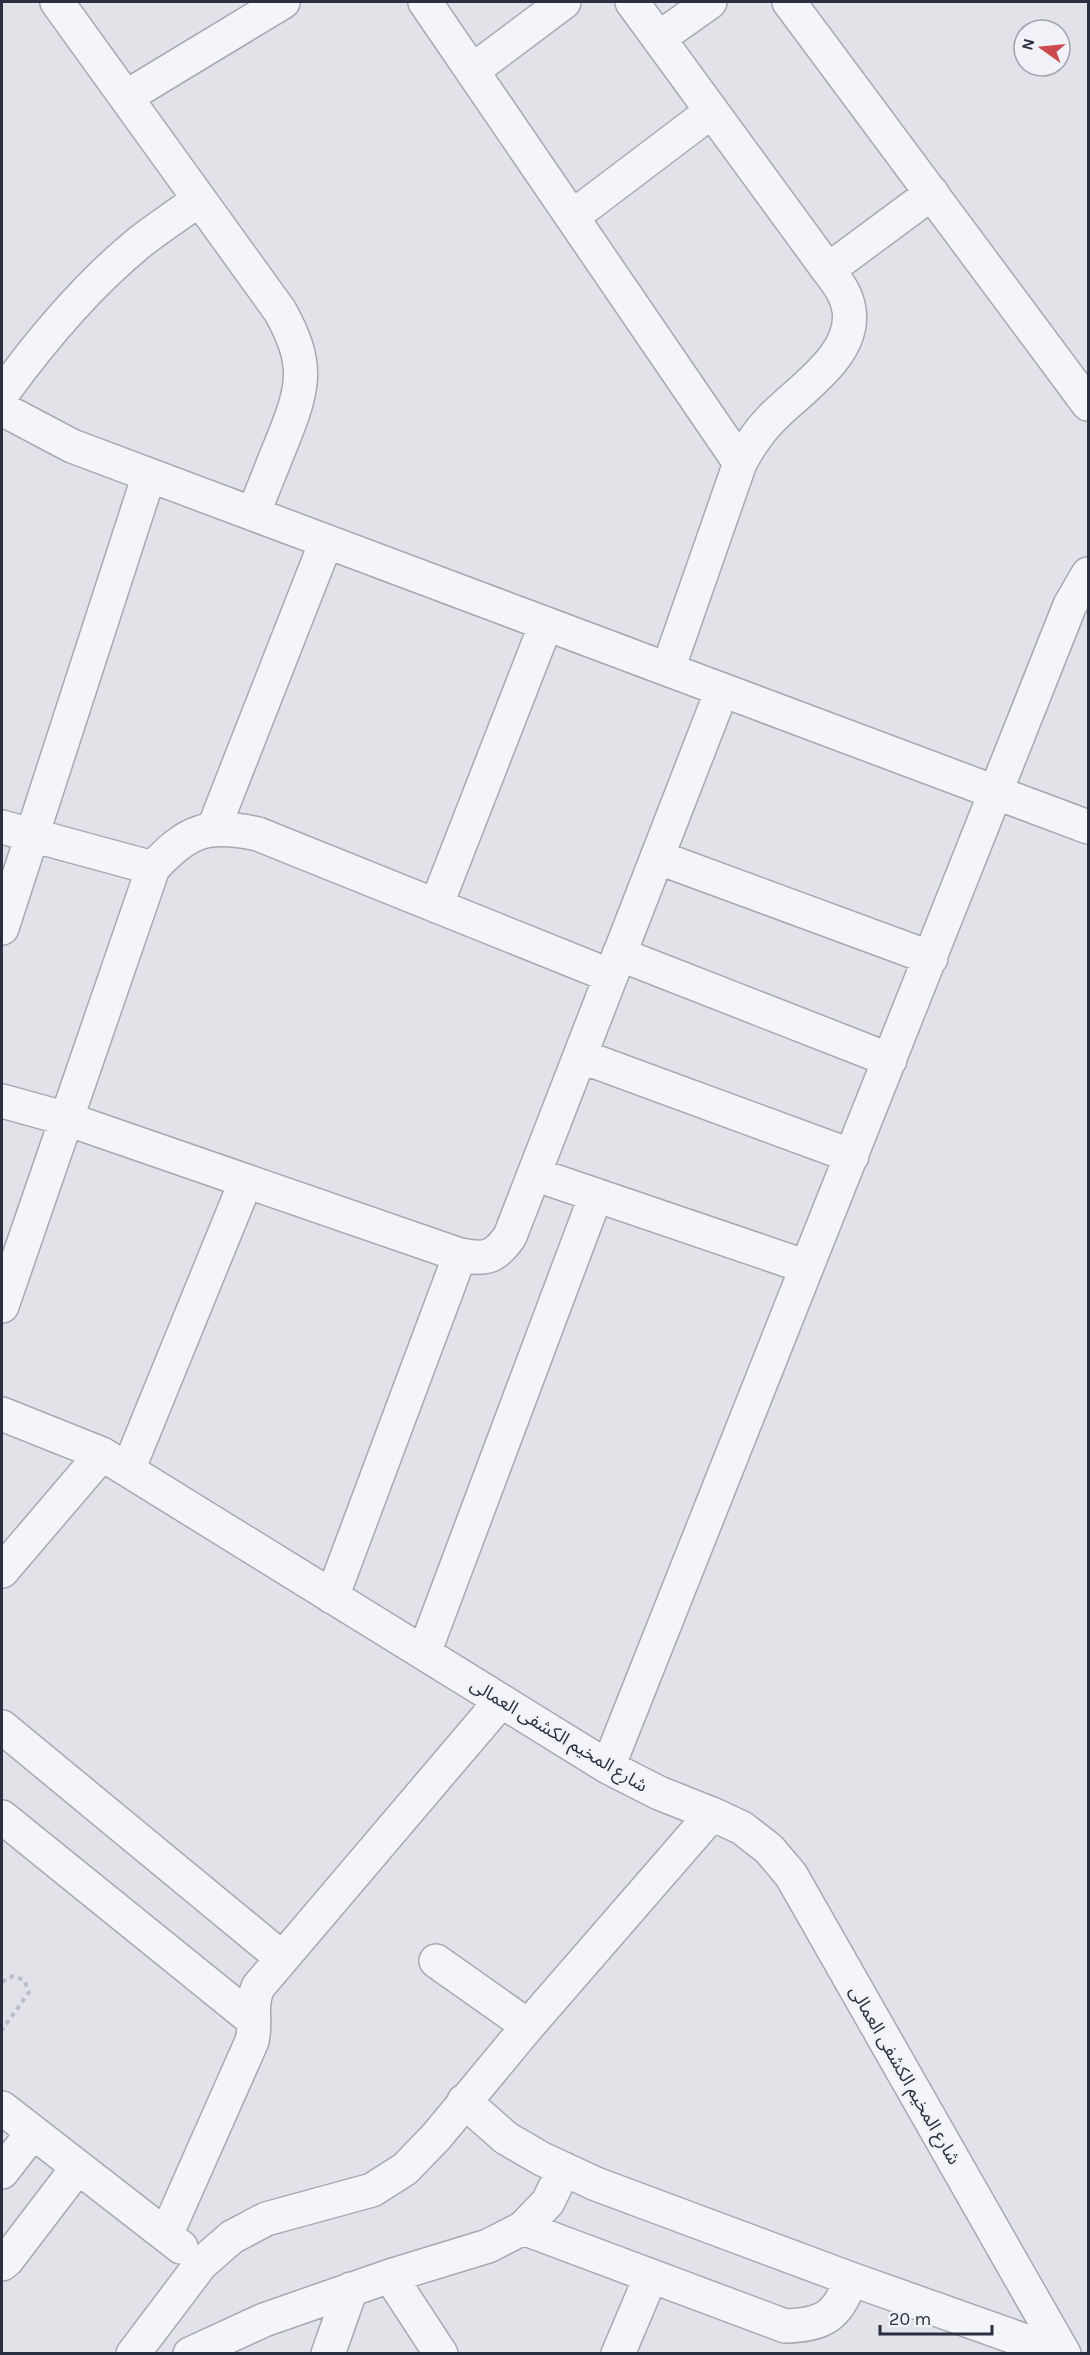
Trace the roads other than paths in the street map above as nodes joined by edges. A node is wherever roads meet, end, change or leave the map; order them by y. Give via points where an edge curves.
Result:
1 (57, 2) edge
2 (283, 2) edge
3 (425, 2) edge
4 (564, 2) edge
5 (632, 2) edge
6 (710, 2) edge
7 (789, 2) edge
8 (659, 38) junction
9 (472, 71) junction
10 (126, 97) junction
11 (712, 111) junction
12 (932, 194) junction
13 (200, 200) junction
14 (572, 217) junction
15 (828, 270) junction
16 (2, 394) edge
17 (1089, 404) edge
18 (2, 410) edge
19 (740, 463) junction
20 (149, 475) junction
21 (253, 514) junction
22 (326, 542) junction
23 (1089, 574) edge
24 (546, 624) junction
25 (668, 669) junction
26 (722, 690) junction
27 (997, 792) junction
28 (1089, 827) edge
29 (213, 830) junction
30 (17, 831) edge
31 (657, 857) junction
32 (153, 868) junction
33 (436, 906) junction
34 (2, 928) edge
35 (931, 958) junction
36 (615, 965) junction
37 (579, 1056) junction
38 (890, 1060) junction
39 (2, 1101) edge
40 (67, 1119) junction
41 (852, 1156) junction
42 (534, 1174) junction
43 (246, 1181) junction
44 (596, 1195) junction
45 (460, 1255) junction
46 (807, 1267) junction
47 (2, 1306) edge
48 (2, 1414) edge
49 (115, 1462) junction
50 (2, 1571) edge
51 (332, 1597) junction
52 (424, 1653) junction
53 (501, 1701) junction
54 (2, 1727) edge
55 (608, 1767) junction
56 (712, 1814) junction
57 (2, 1817) edge
58 (282, 1958) junction
59 (436, 1961) dead end
60 (253, 2020) junction
61 (528, 2026) junction
62 (464, 2102) junction
63 (2, 2108) edge
64 (33, 2132) junction
65 (78, 2167) junction
66 (564, 2169) junction
67 (2, 2172) edge
68 (524, 2228) junction
69 (166, 2235) junction
70 (2, 2264) edge
71 (201, 2264) junction
72 (390, 2276) junction
73 (651, 2276) junction
74 (851, 2279) junction
75 (351, 2289) junction
76 (1089, 2345) edge
77 (133, 2354) edge
78 (190, 2354) edge
79 (327, 2354) edge
80 (441, 2354) edge
81 (618, 2354) edge
82 (1064, 2354) edge

1 - 10 street
2 - 10 street
3 - 9 street
4 - 9 street
5 - 8 street
6 - 8 street
7 - 12 street
8 - 11 street
9 - 14 street
10 - 13 street
11 - 14 street
11 - 15 street
12 - 15 street
12 - 17 street
13 - 16 street via 140,242 87,291 37,345
13 - 21 street via 280,311 299,355 298,402
14 - 19 street
15 - 19 street via 844,293 849,311 841,347 830,363 762,429
18 - 20 street via 72,446
19 - 25 street
20 - 21 street
20 - 30 street
21 - 22 street
22 - 24 street
22 - 29 street
23 - 27 street via 1070,605
24 - 25 street
24 - 33 street
25 - 26 street
26 - 27 street
26 - 31 street
27 - 28 street
27 - 35 street
29 - 32 street via 193,833 170,849
29 - 33 street via 236,829 258,834
30 - 32 street
30 - 34 street
31 - 35 street
31 - 36 street
32 - 40 street
33 - 36 street
35 - 38 street
36 - 37 street
36 - 38 street
37 - 41 street
37 - 42 street
38 - 41 street
39 - 40 street
40 - 43 street
40 - 47 street
41 - 46 street
42 - 44 street
42 - 45 street via 500,1252 478,1258
43 - 45 street
43 - 49 street
44 - 46 street
44 - 52 street
45 - 51 street
46 - 55 street
48 - 49 street, شارع المخيم الكشفى العمالى
49 - 50 street
49 - 51 street, شارع المخيم الكشفى العمالى
51 - 52 street, شارع المخيم الكشفى العمالى
52 - 53 street, شارع المخيم الكشفى العمالى
53 - 55 street, شارع المخيم الكشفى العمالى
53 - 58 street
54 - 58 street
55 - 56 street, شارع المخيم الكشفى العمالى
56 - 61 street
56 - 82 street, شارع المخيم الكشفى العمالى via 742,1828 791,1875
57 - 60 street
58 - 60 street via 258,1987 253,1999
59 - 61 street
60 - 69 street via 252,2041
61 - 62 street
62 - 66 street via 506,2138
62 - 71 street via 405,2169 372,2190 266,2219 232,2237
63 - 64 street
64 - 65 street
64 - 67 street
65 - 69 street
65 - 70 street
66 - 68 street via 548,2202
66 - 74 street
68 - 72 street via 488,2246
68 - 73 street
69 - 71 street
71 - 77 street
72 - 75 street
72 - 80 street
73 - 74 street via 785,2326 808,2326 828,2317 844,2300
73 - 81 street
74 - 82 street
75 - 78 street via 264,2320
75 - 79 street
76 - 82 street

